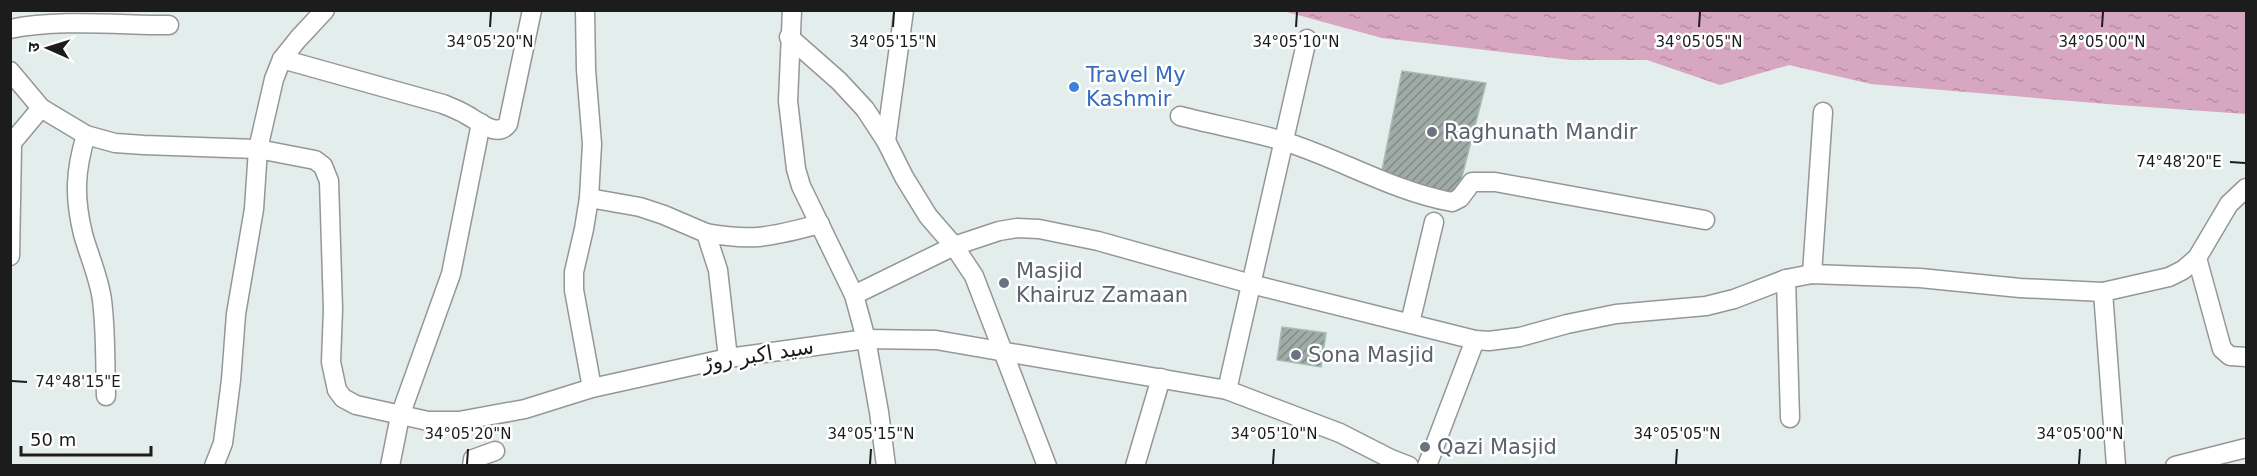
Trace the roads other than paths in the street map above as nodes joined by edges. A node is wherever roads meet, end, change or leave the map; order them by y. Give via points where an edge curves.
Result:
1 (325, 10) edge
2 (532, 10) edge
3 (585, 10) edge
4 (904, 10) edge
5 (787, 19) edge
6 (169, 25) dead end
7 (10, 29) edge
8 (1307, 39) dead end
9 (282, 59) junction
10 (10, 71) edge
11 (41, 108) junction
12 (1823, 112) dead end
13 (1180, 116) dead end
14 (481, 123) junction
15 (86, 135) junction
16 (886, 141) junction
17 (1284, 142) junction
18 (11, 145) edge
19 (258, 149) junction
20 (2247, 188) edge
21 (589, 198) junction
22 (1705, 220) dead end
23 (1434, 222) dead end
24 (820, 224) junction
25 (706, 233) junction
26 (954, 246) junction
27 (10, 256) edge
28 (2197, 258) junction
29 (1812, 274) junction
30 (1786, 279) junction
31 (1251, 284) junction
32 (2103, 292) junction
33 (854, 295) junction
34 (1410, 323) junction
35 (866, 339) junction
36 (1475, 340) junction
37 (1002, 352) junction
38 (2247, 357) edge
39 (728, 358) junction
40 (1161, 378) junction
41 (592, 388) junction
42 (1227, 390) junction
43 (106, 396) dead end
44 (400, 416) junction
45 (1790, 418) dead end
46 (2247, 448) edge
47 (495, 451) dead end
48 (1389, 462) edge
49 (214, 465) edge
50 (390, 465) edge
51 (472, 465) edge
52 (886, 465) edge
53 (1047, 465) edge
54 (1135, 465) edge
55 (1409, 465) edge
56 (1427, 465) edge
57 (2116, 465) edge
58 (2175, 465) edge

1 - 9 street
2 - 14 street via 508,124 498,130
3 - 21 street via 592,144
4 - 16 street
5 - 16 street via 865,109
5 - 24 street via 788,101 796,169
6 - 7 street via 63,24
8 - 17 street
9 - 14 street via 443,104
9 - 19 street
10 - 11 street
11 - 15 street
11 - 18 street
12 - 29 street
13 - 17 street
14 - 44 street via 451,274
15 - 19 street via 115,143
15 - 43 street via 76,177 77,200 101,298
16 - 26 street via 928,216
17 - 22 street via 1406,190 1452,202 1472,182 1489,181
17 - 31 street
18 - 27 street
19 - 44 street, سید اکبر روڑ via 315,160 323,166 329,181 331,362 338,390 356,405
19 - 49 street via 254,209 236,314 228,411 223,443
20 - 28 street via 2229,204
21 - 25 street via 640,207
21 - 41 street via 574,290
23 - 34 street
24 - 25 street via 760,238
24 - 33 street
25 - 39 street via 718,270
26 - 31 street via 999,231 1039,229 1098,241
26 - 33 street
26 - 37 street via 974,276
28 - 32 street via 2169,277
28 - 38 street via 2222,349 2230,356
29 - 30 street
29 - 32 street
30 - 36 street via 1706,306 1616,314 1520,338
30 - 45 street
31 - 34 street
31 - 42 street
32 - 57 street
33 - 35 street
34 - 36 street
35 - 37 street, سید اکبر روڑ via 936,340
35 - 39 street, سید اکبر روڑ
35 - 52 street
36 - 56 street
37 - 40 street, سید اکبر روڑ
37 - 53 street
39 - 41 street, سید اکبر روڑ
40 - 42 street, سید اکبر روڑ
40 - 54 street
41 - 44 street, سید اکبر روڑ via 525,409 459,421
42 - 48 street, سید اکبر روڑ via 1340,433
44 - 50 street
46 - 58 street
47 - 51 street via 475,456
48 - 55 street, سید اکبر روڑ

